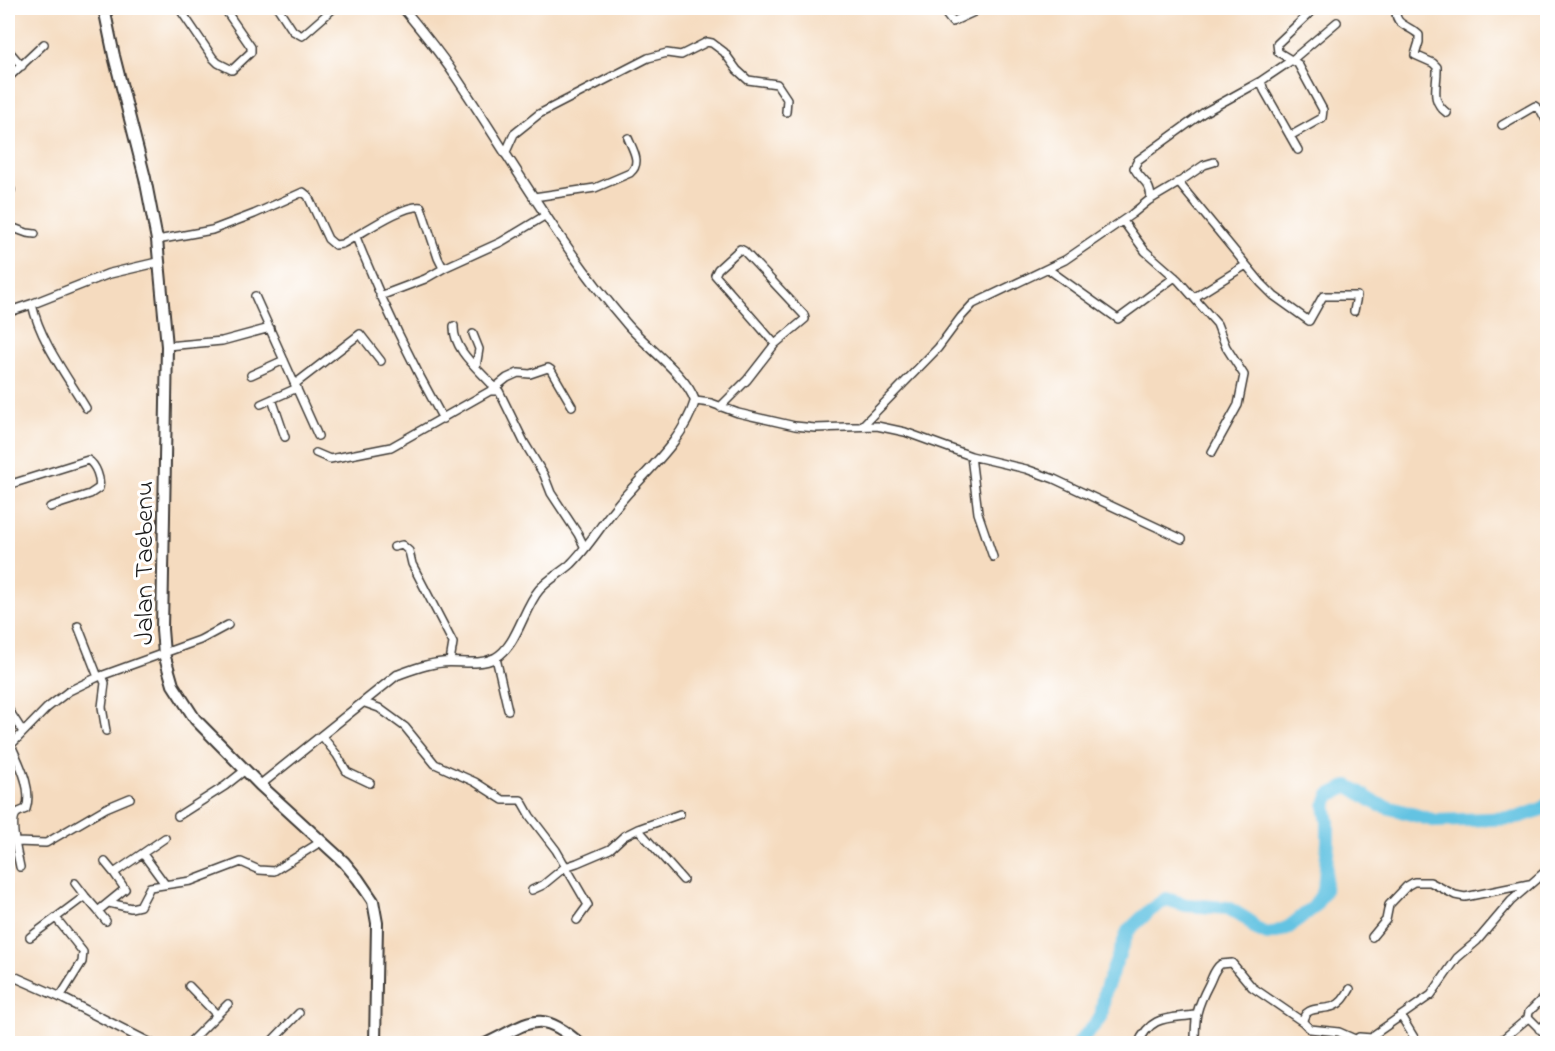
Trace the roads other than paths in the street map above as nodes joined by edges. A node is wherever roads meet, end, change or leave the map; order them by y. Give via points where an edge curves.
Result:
1 (104, 8) edge
2 (179, 8) edge
3 (224, 8) edge
4 (278, 8) edge
5 (334, 8) edge
6 (403, 8) edge
7 (941, 8) edge
8 (1316, 8) edge
9 (1397, 8) edge
10 (974, 12) dead end
11 (1337, 22) dead end
12 (44, 44) dead end
13 (8, 50) edge
14 (1292, 60) junction
15 (21, 66) junction
16 (8, 78) edge
17 (1261, 81) junction
18 (786, 112) dead end
19 (1447, 113) dead end
20 (1548, 124) edge
21 (1502, 125) dead end
22 (1290, 136) junction
23 (628, 138) dead end
24 (1298, 150) dead end
25 (505, 154) junction
26 (1214, 162) dead end
27 (1178, 183) junction
28 (8, 184) edge
29 (8, 197) edge
30 (534, 197) junction
31 (1151, 198) junction
32 (546, 215) junction
33 (1123, 221) junction
34 (8, 226) edge
35 (35, 234) dead end
36 (356, 237) junction
37 (157, 240) junction
38 (159, 262) junction
39 (1246, 265) junction
40 (446, 267) junction
41 (1048, 269) junction
42 (1175, 278) junction
43 (255, 296) dead end
44 (380, 296) junction
45 (1195, 297) junction
46 (32, 304) junction
47 (1354, 311) dead end
48 (8, 312) edge
49 (454, 326) dead end
50 (270, 328) junction
51 (473, 334) dead end
52 (775, 344) junction
53 (167, 346) junction
54 (284, 360) junction
55 (381, 361) dead end
56 (476, 367) junction
57 (251, 375) dead end
58 (296, 386) junction
59 (494, 389) junction
60 (272, 399) junction
61 (694, 401) junction
62 (261, 404) dead end
63 (572, 406) dead end
64 (720, 407) junction
65 (86, 408) dead end
66 (443, 419) junction
67 (862, 426) junction
68 (318, 436) dead end
69 (285, 437) dead end
70 (1212, 452) dead end
71 (316, 453) dead end
72 (971, 456) junction
73 (8, 485) edge
74 (50, 507) dead end
75 (1182, 539) dead end
76 (394, 547) dead end
77 (585, 548) junction
78 (993, 557) dead end
79 (228, 625) dead end
80 (78, 626) dead end
81 (164, 654) junction
82 (496, 658) junction
83 (450, 662) junction
84 (100, 676) junction
85 (365, 702) junction
86 (8, 709) edge
87 (508, 710) dead end
88 (106, 731) dead end
89 (23, 732) junction
90 (322, 736) junction
91 (9, 746) edge
92 (244, 771) junction
93 (370, 783) dead end
94 (260, 785) junction
95 (130, 798) dead end
96 (680, 814) dead end
97 (178, 816) dead end
98 (638, 829) junction
99 (165, 838) dead end
100 (15, 842) junction
101 (322, 842) junction
102 (143, 854) junction
103 (105, 862) dead end
104 (20, 867) dead end
105 (565, 867) junction
106 (1548, 869) edge
107 (114, 873) junction
108 (683, 880) dead end
109 (75, 883) dead end
110 (165, 884) junction
111 (1528, 884) junction
112 (532, 890) dead end
113 (85, 896) junction
114 (109, 903) junction
115 (98, 911) junction
116 (56, 918) junction
117 (577, 920) dead end
118 (106, 921) dead end
119 (30, 937) dead end
120 (1372, 937) dead end
121 (8, 974) edge
122 (189, 986) dead end
123 (1350, 989) dead end
124 (60, 997) junction
125 (1542, 999) dead end
126 (228, 1004) dead end
127 (299, 1013) dead end
128 (218, 1015) junction
129 (1195, 1015) junction
130 (1401, 1016) junction
131 (1528, 1018) junction
132 (1302, 1022) junction
133 (1548, 1022) edge
134 (1539, 1029) junction
135 (1548, 1037) edge
136 (1352, 1041) edge
137 (1372, 1041) edge
138 (274, 1042) edge
139 (152, 1044) edge
140 (188, 1044) edge
141 (375, 1044) edge
142 (485, 1044) edge
143 (580, 1044) edge
144 (1138, 1044) edge
145 (1195, 1044) edge
146 (1418, 1044) edge
147 (1497, 1044) edge

1 - 37 main road, Jalan Taebenu via 146,178
2 - 3 street via 218,63 232,70 251,52 251,47
4 - 5 street via 292,31 302,36
6 - 25 street via 457,78
7 - 10 street via 952,22
8 - 14 street via 1277,44 1278,52
9 - 19 street via 1397,21 1419,35 1415,56 1437,67 1436,101
11 - 14 street
12 - 15 street
13 - 15 street
14 - 17 street
14 - 22 street via 1301,69 1323,114
15 - 16 street
17 - 22 street
17 - 31 street via 1203,113 1138,160 1134,168 1151,189
18 - 25 street via 787,99 777,84 748,80 724,52 707,42 681,55 667,53 648,58 539,114 514,134
20 - 21 street via 1535,106
22 - 24 street
23 - 30 street via 637,162 635,169 595,188
25 - 30 street
26 - 27 street
27 - 31 street
27 - 39 street
28 - 29 street
30 - 32 street
31 - 33 street
32 - 40 street via 501,242
32 - 61 street via 626,324 681,379
33 - 41 street
33 - 42 street via 1145,251
34 - 35 street
36 - 37 street via 332,244 303,192 212,230
36 - 40 street via 398,213 421,207 438,258
36 - 44 street
37 - 38 main road, Jalan Taebenu
38 - 46 street via 108,274
38 - 53 main road, Jalan Taebenu
39 - 45 street
39 - 47 street via 1274,296 1309,321 1323,296 1357,296
40 - 44 street
41 - 42 street via 1118,319
41 - 67 street via 973,304 938,348
42 - 45 street
43 - 50 street
44 - 66 street
45 - 70 street via 1217,324 1244,375 1238,405
46 - 48 street
46 - 65 street via 47,342
49 - 56 street via 456,342
50 - 53 street via 222,341
50 - 54 street
51 - 56 street via 479,349
52 - 52 street via 805,317 740,249 715,275
52 - 64 street
53 - 81 main road, Jalan Taebenu
54 - 57 street
54 - 58 street
55 - 58 street via 360,334
56 - 59 street
58 - 60 street
58 - 68 street
59 - 63 street via 518,373 548,368
59 - 66 street
59 - 77 street via 502,395 551,493
60 - 62 street
60 - 69 street
61 - 64 street
61 - 77 street via 662,456
64 - 67 street via 795,426
66 - 71 street via 382,449 330,459
67 - 72 street via 905,432
72 - 75 street via 1054,479
72 - 78 street via 978,513
73 - 74 street via 88,460 92,463 99,488
76 - 83 street via 402,545 409,551 453,644
77 - 82 street via 538,591 516,635
79 - 81 street
80 - 84 street
81 - 84 street
81 - 92 main road, Jalan Taebenu via 178,694 210,736
82 - 83 street
82 - 87 street
83 - 85 street via 397,675
84 - 88 street via 105,683 102,707
84 - 89 street via 61,696
85 - 90 street
85 - 105 street via 405,727 435,764 503,800 520,800
86 - 89 street
89 - 91 street
90 - 93 street via 347,772
90 - 94 street
91 - 100 street via 22,770 28,802 26,809 15,817
92 - 94 main road, Jalan Taebenu
92 - 97 street
94 - 101 main road, Jalan Taebenu
95 - 100 street via 46,843
96 - 98 street
98 - 105 street via 610,849
98 - 108 street
99 - 102 street
100 - 104 street
101 - 110 street via 274,871 241,862 191,881
101 - 141 main road, Jalan Taebenu via 367,890 376,909
102 - 107 street
102 - 110 street
103 - 107 street
105 - 112 street
105 - 117 street via 588,905
106 - 111 street
107 - 114 street via 125,889
109 - 113 street
110 - 114 street via 147,889 140,906
111 - 120 street via 1465,897 1430,882 1414,882 1389,905 1386,920
111 - 130 street via 1454,963 1431,996
113 - 115 street
113 - 116 street
114 - 115 street
115 - 118 street
116 - 119 street
116 - 124 street via 83,952 82,962
121 - 124 street
122 - 128 street
123 - 132 street via 1333,1007 1308,1011
124 - 139 street
125 - 131 street
126 - 128 street
127 - 138 street
128 - 140 street
129 - 132 street via 1216,968 1232,963 1252,987
129 - 144 street via 1150,1024
129 - 145 street
130 - 137 street
130 - 146 street
131 - 134 street
131 - 147 street
132 - 136 street via 1310,1029 1339,1032
133 - 134 street
134 - 135 street
136 - 137 street via 1359,1037
142 - 143 main road via 538,1021 556,1025

